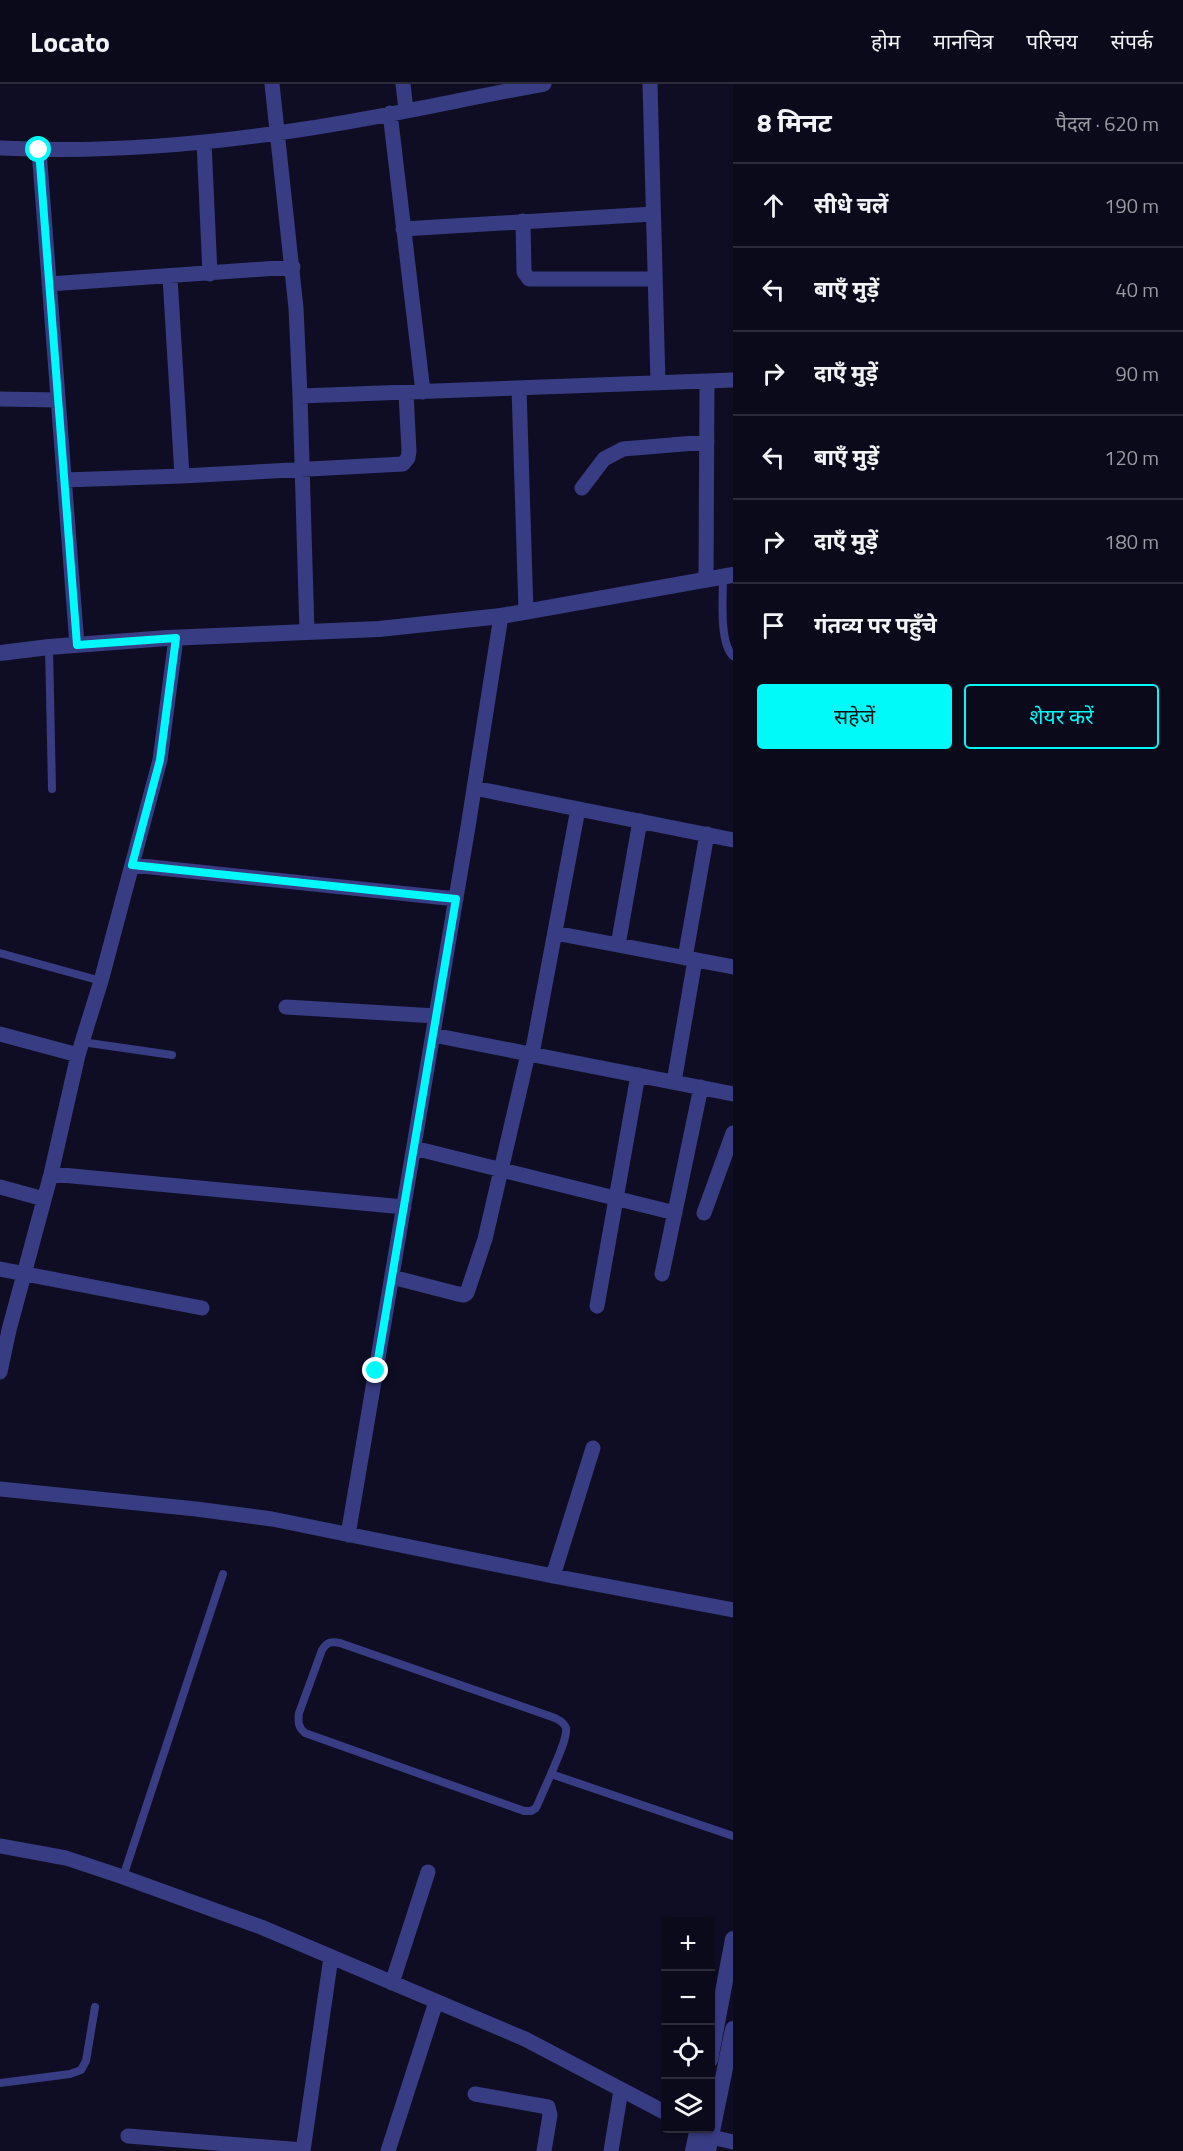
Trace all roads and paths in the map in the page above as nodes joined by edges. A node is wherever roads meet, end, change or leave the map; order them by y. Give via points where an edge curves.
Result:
1 (272, 84) edge
2 (403, 84) edge
3 (544, 84) edge
4 (650, 84) edge
5 (406, 110) junction
6 (390, 113) junction
7 (278, 132) junction
8 (204, 142) junction
9 (0, 148) edge
10 (39, 150) junction
11 (653, 214) junction
12 (523, 221) junction
13 (403, 229) junction
14 (293, 267) junction
15 (210, 274) junction
16 (170, 277) junction
17 (655, 279) junction
18 (49, 284) junction
19 (733, 380) edge
20 (707, 381) junction
21 (658, 383) junction
22 (519, 388) junction
23 (423, 392) junction
24 (406, 393) junction
25 (300, 396) junction
26 (0, 399) edge
27 (58, 400) junction
28 (707, 442) junction
29 (302, 470) junction
30 (182, 476) junction
31 (64, 480) junction
32 (582, 488) dead end
33 (721, 577) edge
34 (526, 612) junction
35 (501, 616) junction
36 (307, 632) junction
37 (176, 638) junction
38 (77, 645) junction
39 (49, 646) junction
40 (0, 652) edge
41 (733, 656) edge
42 (474, 788) junction
43 (52, 789) dead end
44 (579, 809) junction
45 (640, 821) junction
46 (707, 834) junction
47 (733, 840) edge
48 (132, 865) junction
49 (456, 899) junction
50 (555, 933) junction
51 (618, 945) junction
52 (0, 953) edge
53 (690, 959) junction
54 (733, 967) edge
55 (101, 981) junction
56 (286, 1007) dead end
57 (436, 1016) junction
58 (0, 1034) edge
59 (433, 1035) junction
60 (80, 1049) junction
61 (530, 1054) junction
62 (172, 1055) dead end
63 (638, 1075) junction
64 (674, 1082) junction
65 (701, 1087) junction
66 (733, 1094) edge
67 (733, 1133) edge
68 (414, 1149) junction
69 (501, 1171) junction
70 (51, 1174) junction
71 (0, 1187) edge
72 (615, 1198) junction
73 (44, 1199) junction
74 (404, 1207) junction
75 (675, 1213) junction
76 (704, 1213) dead end
77 (0, 1269) edge
78 (662, 1274) dead end
79 (24, 1275) junction
80 (392, 1277) junction
81 (597, 1306) dead end
82 (202, 1308) dead end
83 (4, 1329) edge
84 (0, 1372) edge
85 (593, 1448) dead end
86 (0, 1489) edge
87 (348, 1535) junction
88 (223, 1574) dead end
89 (553, 1576) junction
90 (733, 1610) edge
91 (551, 1774) junction
92 (733, 1836) edge
93 (0, 1846) edge
94 (428, 1872) dead end
95 (123, 1877) junction
96 (733, 1939) edge
97 (331, 1957) junction
98 (392, 1983) junction
99 (436, 2002) junction
100 (95, 2007) dead end
101 (733, 2031) edge
102 (715, 2038) edge
103 (0, 2083) edge
104 (621, 2090) junction
105 (475, 2094) dead end
106 (661, 2110) edge
107 (702, 2135) edge
108 (128, 2136) dead end
109 (733, 2142) edge
110 (255, 2149) edge
111 (303, 2151) edge
112 (388, 2151) edge
113 (543, 2151) edge
114 (611, 2151) edge
115 (693, 2151) edge

1 - 7 street
2 - 5 street
3 - 5 street
4 - 11 street
5 - 6 street
6 - 7 street
6 - 13 street
7 - 8 street
7 - 14 street
8 - 10 street
8 - 15 street
9 - 10 street
10 - 18 street
11 - 12 street
11 - 17 street
12 - 13 street
12 - 17 street via 524,272 529,279
13 - 23 street
14 - 15 street
14 - 25 street
15 - 16 street
16 - 18 street
16 - 30 street
17 - 21 street
18 - 27 street
19 - 20 street
20 - 21 street
20 - 28 street
21 - 22 street
22 - 23 street
22 - 34 street
23 - 24 street
24 - 25 street
24 - 29 street via 409,451 403,464
25 - 29 street
26 - 27 street
27 - 31 street
28 - 32 street via 622,449 604,459
28 - 33 street
29 - 30 street
29 - 36 street
30 - 31 street
31 - 38 street
33 - 34 street
33 - 41 lane via 724,641
34 - 35 street
35 - 36 street
35 - 42 street
36 - 37 street
37 - 38 street
37 - 48 street via 160,760
38 - 39 street
39 - 40 street
39 - 43 lane
42 - 44 street
42 - 49 street
44 - 45 street
44 - 50 street
45 - 46 street
45 - 51 street
46 - 47 street
46 - 53 street
48 - 49 street
48 - 55 street
49 - 57 street
50 - 51 street
50 - 61 street
51 - 53 street
52 - 55 lane
53 - 54 street
53 - 64 street
55 - 60 street
56 - 57 street
57 - 59 street
58 - 60 street
59 - 61 street
59 - 68 street
60 - 62 lane
60 - 70 street
61 - 63 street
61 - 69 street
63 - 64 street
63 - 72 street
64 - 65 street
65 - 66 street
65 - 75 street
67 - 76 street
68 - 69 street
68 - 74 street
69 - 72 street
69 - 80 street via 467,1293
70 - 73 street
70 - 74 street
71 - 73 street
72 - 75 street
72 - 81 street
73 - 79 street
74 - 80 street
75 - 78 street
77 - 79 street
79 - 82 street
79 - 83 street
80 - 87 street
83 - 84 street
85 - 89 street
86 - 87 street via 261,1517
87 - 89 street
88 - 95 lane
89 - 90 street
91 - 91 lane via 565,1738 562,1722 340,1643 332,1642 322,1650 299,1713 300,1729 305,1733 524,1811 536,1808
91 - 92 lane
93 - 95 street via 66,1858
94 - 98 street
95 - 97 street
96 - 102 street
97 - 98 street
97 - 111 street
98 - 99 street
99 - 104 street via 525,2040
99 - 112 street
100 - 103 lane via 81,2070
101 - 107 street
104 - 106 street
104 - 114 street
105 - 113 street via 548,2107
107 - 109 street
107 - 115 street
108 - 110 street
110 - 111 street

